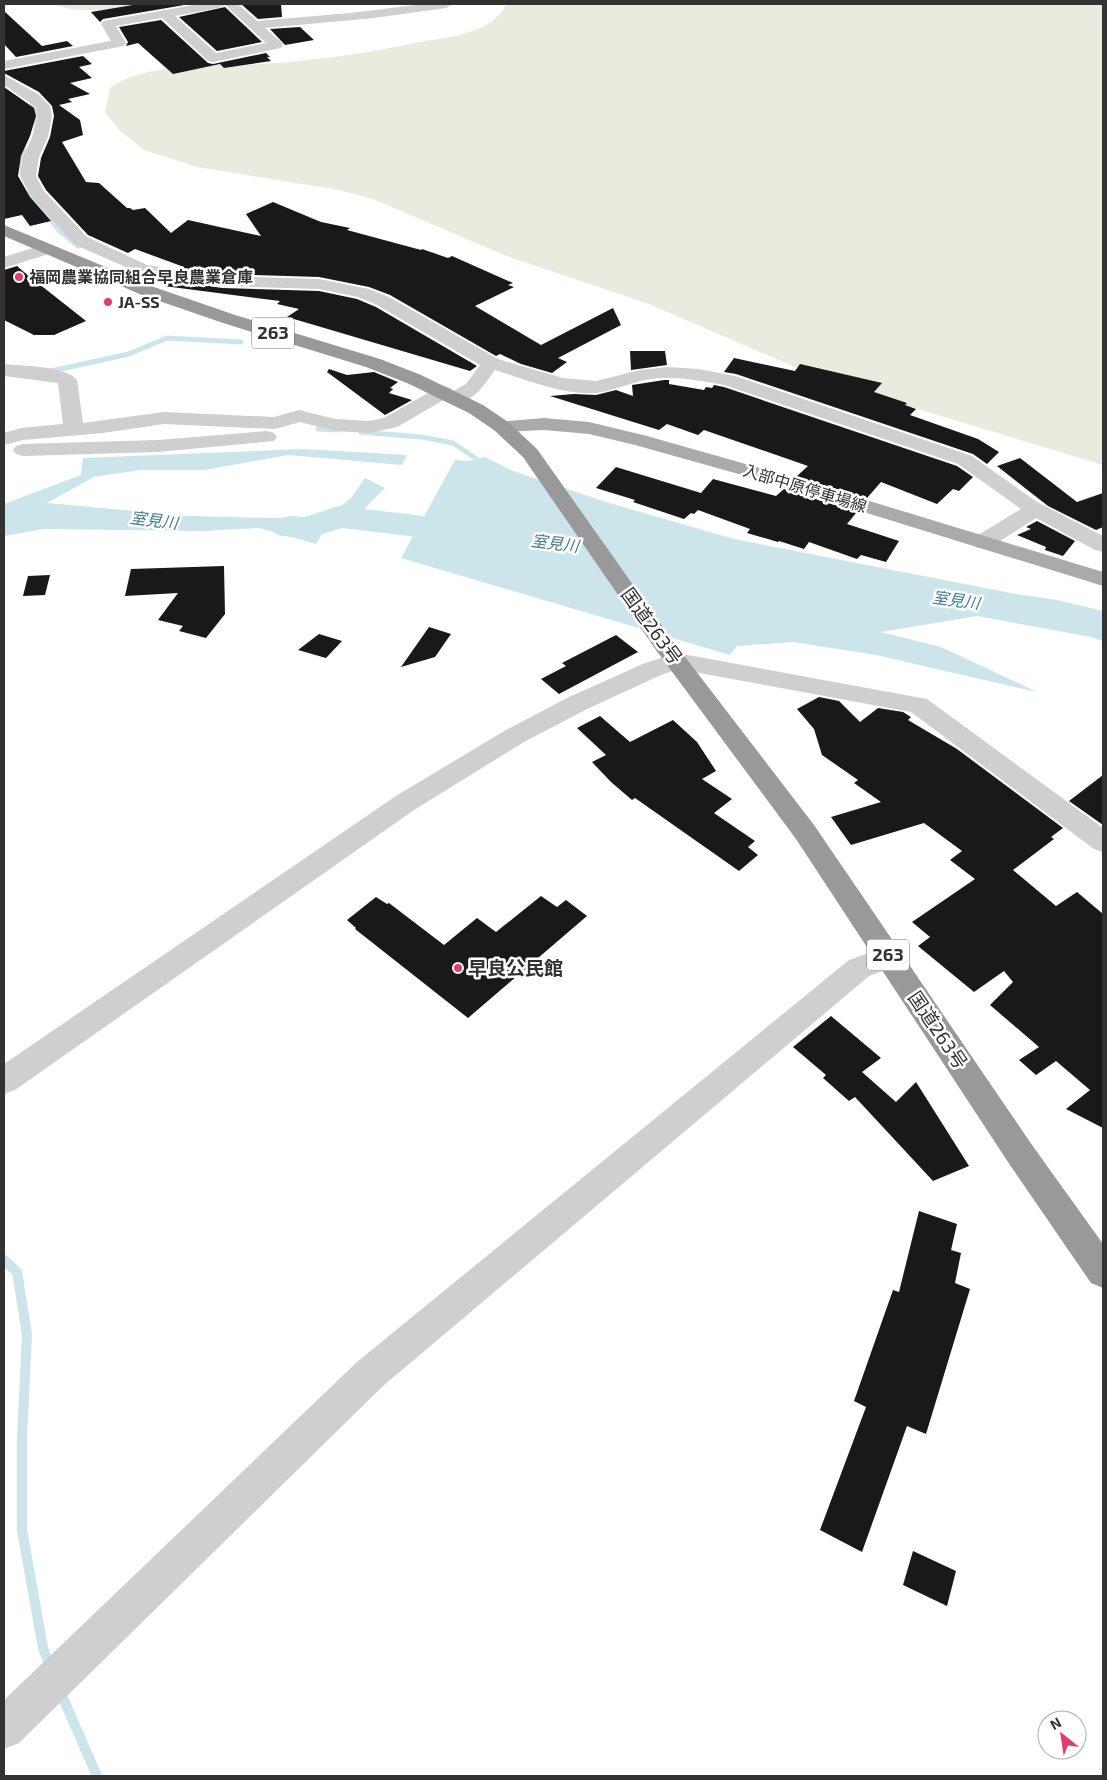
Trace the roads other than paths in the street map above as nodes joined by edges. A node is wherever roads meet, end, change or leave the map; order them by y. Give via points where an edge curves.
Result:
1 (220, 4) edge
2 (231, 4) edge
3 (446, 4) edge
4 (165, 14) junction
5 (253, 25) junction
6 (4, 65) edge
7 (4, 79) edge
8 (4, 230) edge
9 (61, 247) junction
10 (4, 263) edge
11 (491, 363) junction
12 (4, 370) edge
13 (450, 395) junction
14 (275, 423) junction
15 (501, 426) junction
16 (74, 429) junction
17 (4, 438) edge
18 (4, 451) edge
19 (1036, 509) junction
20 (983, 542) junction
21 (1103, 545) edge
22 (1103, 579) edge
23 (670, 653) junction
24 (1103, 842) edge
25 (890, 957) junction
26 (4, 1081) edge
27 (1103, 1272) edge
28 (4, 1728) edge

1 - 4 street
2 - 5 street
3 - 5 street via 337,19
4 - 5 street via 213,58 276,46
4 - 6 street via 108,24 119,43
7 - 9 street via 33,96 43,106 45,116 28,176
8 - 9 highway, 国道263号 / 263
9 - 10 street
9 - 11 street via 164,273 222,281 319,284 363,293 383,301
9 - 13 highway, 国道263号 / 263 via 157,294 373,363
11 - 13 street via 473,388
11 - 19 street via 587,388 648,374 694,374 728,380 965,460
12 - 16 street via 60,376 67,380
13 - 14 street via 390,423 369,427 300,416
13 - 15 highway, 国道263号 / 263
14 - 16 street via 164,418
14 - 18 street via 268,437 158,446
15 - 20 main road, 入部中原停車場線 via 544,424 589,428 640,440
15 - 23 highway, 国道263号 / 263 via 530,453
16 - 17 street
19 - 20 street
19 - 21 street
20 - 22 main road, 入部中原停車場線
23 - 24 street via 918,705
23 - 25 highway, 国道263号 / 263 via 805,832
23 - 26 street via 653,668 523,732 414,798
25 - 27 highway, 国道263号 / 263
25 - 28 street via 859,968 370,1374

